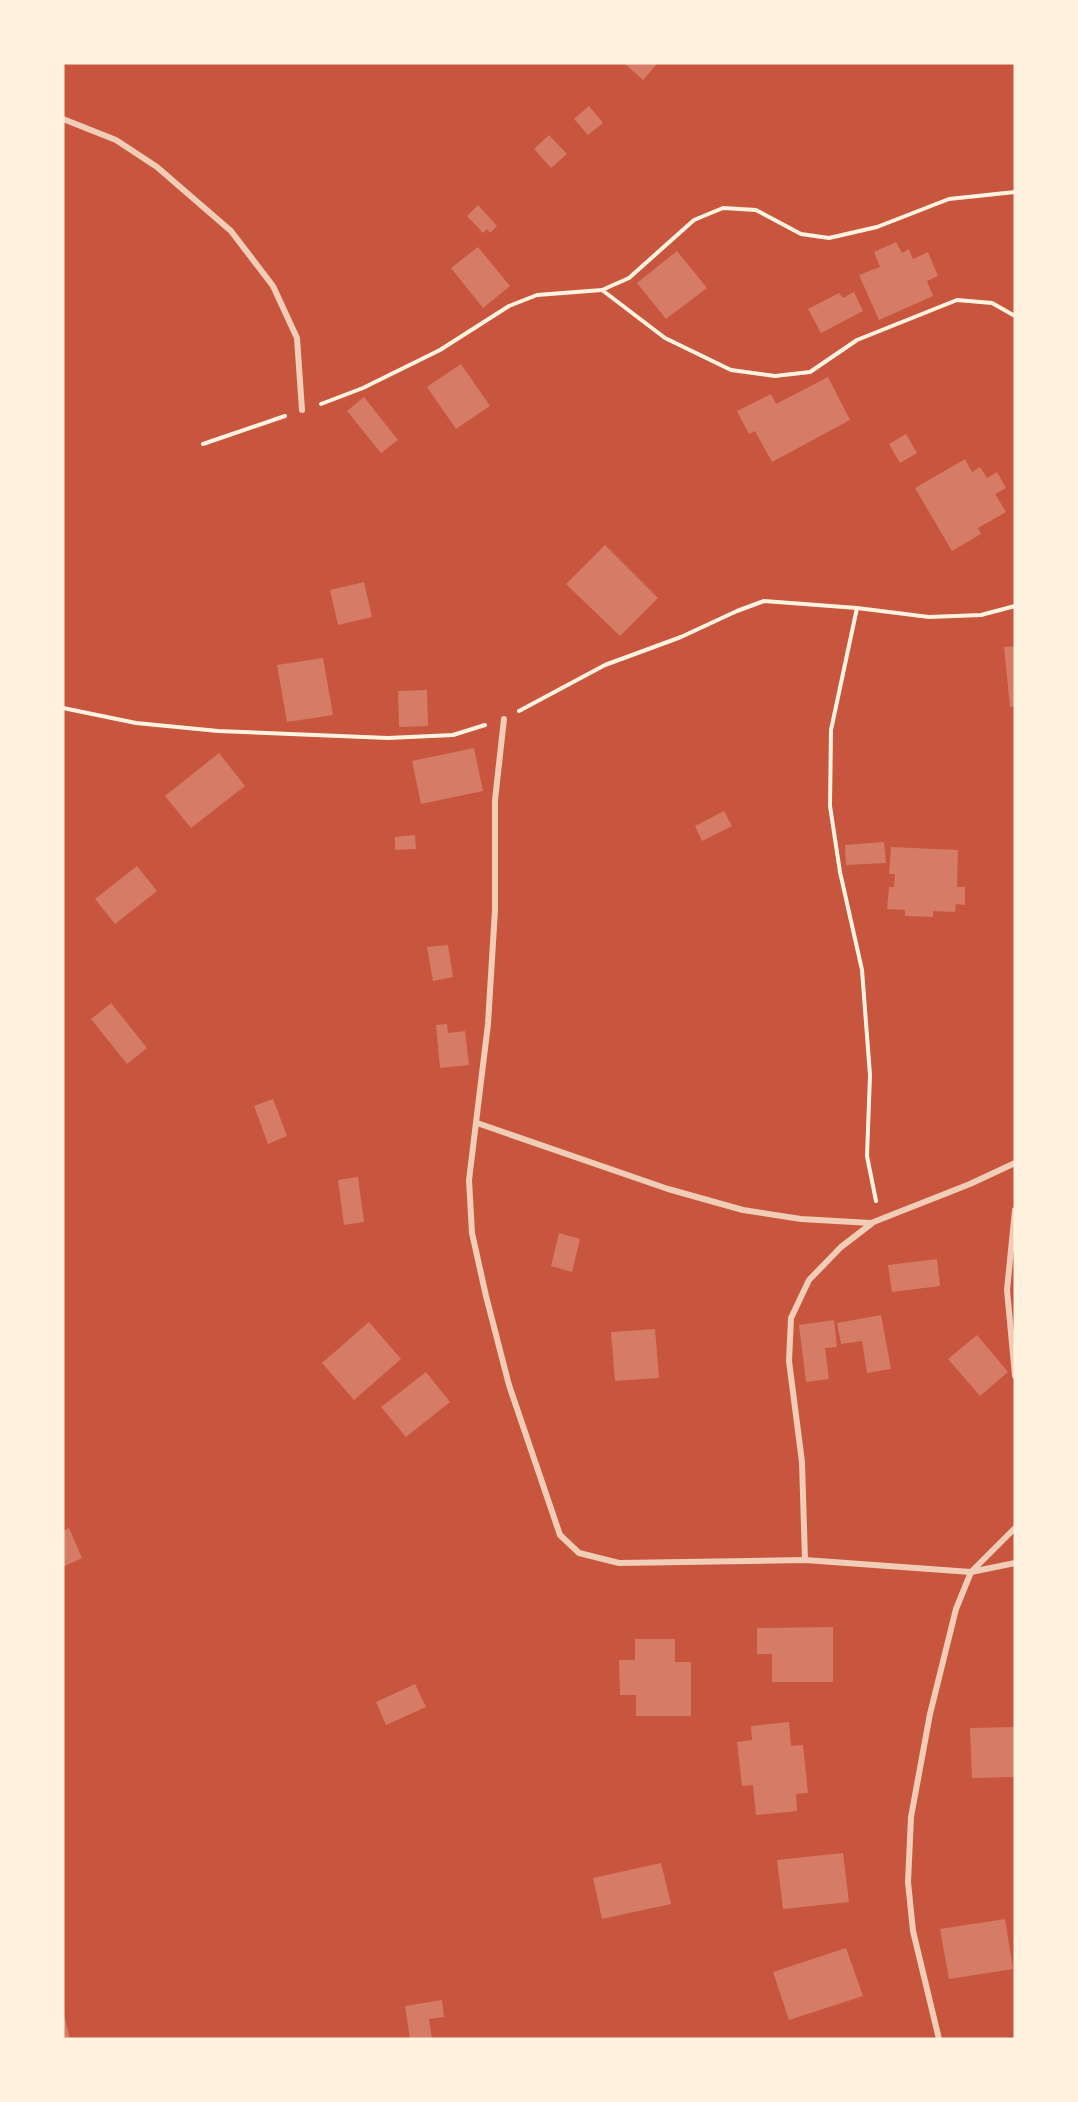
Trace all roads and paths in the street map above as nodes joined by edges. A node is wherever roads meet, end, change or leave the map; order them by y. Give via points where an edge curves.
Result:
1 (63, 119) edge
2 (1015, 192) edge
3 (602, 290) junction
4 (1015, 316) edge
5 (302, 410) junction
6 (203, 444) dead end
7 (1015, 606) edge
8 (857, 608) junction
9 (63, 708) edge
10 (504, 719) junction
11 (477, 1123) junction
12 (1015, 1162) edge
13 (1015, 1210) edge
14 (880, 1220) junction
15 (871, 1223) junction
16 (1015, 1376) edge
17 (1015, 1528) edge
18 (805, 1560) junction
19 (1015, 1563) edge
20 (971, 1572) junction
21 (939, 2039) edge

1 - 5 street via 124,145 157,167 231,231 273,286 297,338
2 - 3 path via 949,199 877,226 829,238 801,234 756,210 723,208 694,220 629,278
3 - 4 path via 665,338 731,370 775,376 810,372 857,339 957,300 992,303
3 - 5 path via 537,296 509,306 431,354 363,388
5 - 6 path
7 - 8 path via 981,615 928,618
8 - 10 path via 764,601 605,664
8 - 14 path via 831,730 830,806 862,970 870,1075 867,1156
9 - 10 path via 136,723 206,730 388,738 453,735
10 - 11 street via 495,800 495,910 488,1024
11 - 15 street via 668,1189 744,1210 801,1219
11 - 18 street via 469,1180 472,1233 509,1385 560,1535 579,1553 619,1563
12 - 14 street
13 - 16 street via 1007,1290
14 - 15 street
15 - 18 street via 841,1246 809,1280 791,1318 789,1361 802,1462
17 - 20 street
18 - 20 street
19 - 20 street
20 - 21 street via 944,1652 911,1816 908,1882 913,1931

